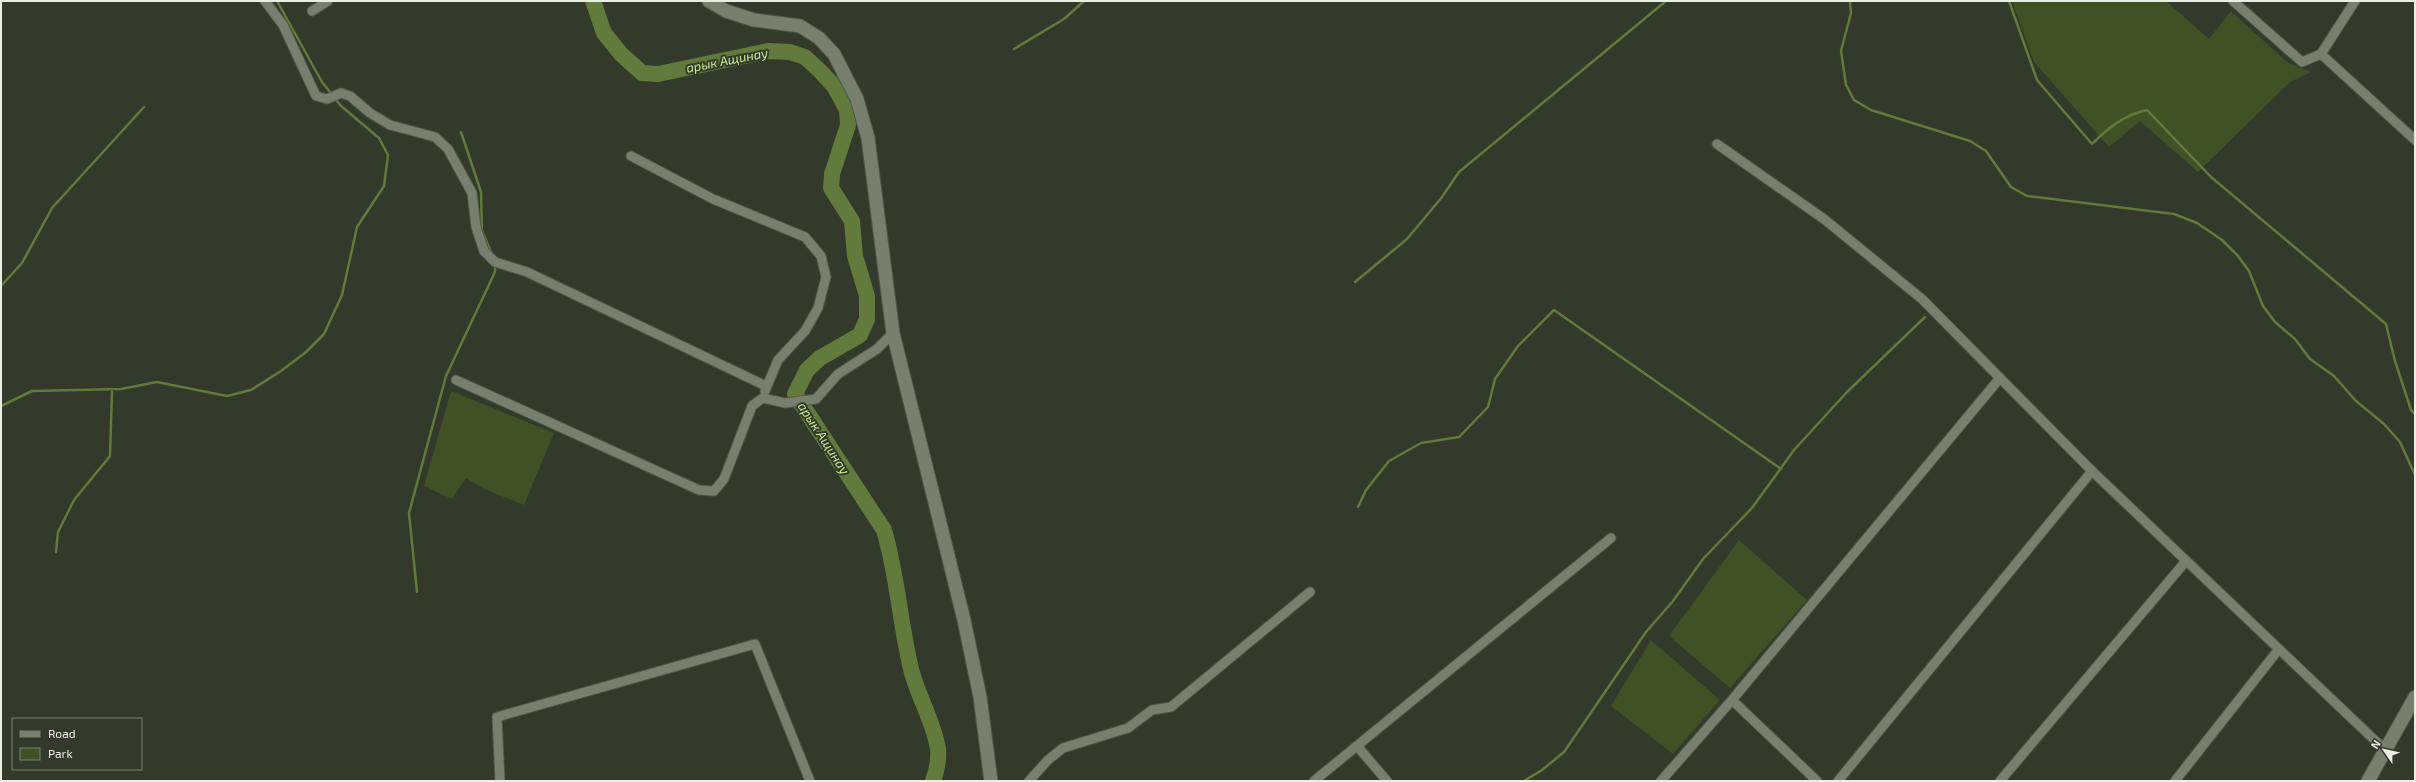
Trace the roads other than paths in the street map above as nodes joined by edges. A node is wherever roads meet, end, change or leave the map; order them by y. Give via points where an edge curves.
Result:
1 (265, 1) edge
2 (328, 1) edge
3 (709, 1) edge
4 (2233, 1) edge
5 (2355, 1) edge
6 (312, 11) dead end
7 (2321, 54) junction
8 (2415, 140) edge
9 (1717, 144) dead end
10 (631, 156) dead end
11 (893, 333) junction
12 (2000, 378) junction
13 (456, 380) dead end
14 (766, 386) junction
15 (763, 398) junction
16 (2092, 471) junction
17 (1611, 538) dead end
18 (2186, 560) junction
19 (1310, 592) dead end
20 (2279, 649) junction
21 (2415, 697) edge
22 (1732, 700) junction
23 (1357, 746) junction
24 (2386, 750) junction
25 (500, 781) edge
26 (810, 781) edge
27 (991, 781) edge
28 (1029, 781) edge
29 (1314, 781) edge
30 (1387, 781) edge
31 (1661, 781) edge
32 (1817, 781) edge
33 (1838, 781) edge
34 (2000, 781) edge
35 (2175, 781) edge
36 (2368, 781) edge

1 - 14 street via 283,25 316,96 327,99 341,93 350,96 370,113 390,125 435,137 448,148 472,194 476,227 484,251 495,262 527,272
2 - 6 street
3 - 11 main road via 726,11 754,20 800,26 819,38 834,54 857,99 868,138
4 - 7 street via 2302,62
5 - 7 street
7 - 8 street
9 - 12 street via 1824,218 1922,299
10 - 14 street via 712,199 805,237 821,256 826,277 818,308 805,331 778,360
11 - 15 street via 877,349 838,374 816,399 785,403
11 - 27 main road via 964,620 980,697
12 - 16 street
12 - 22 street
13 - 15 street via 699,490 714,491 724,479 752,406
14 - 15 street
16 - 18 street
16 - 33 street
17 - 23 street
18 - 20 street
18 - 34 street
19 - 28 street via 1171,707 1152,710 1128,728 1063,748
20 - 24 street
20 - 35 street
21 - 24 main road
22 - 31 street
22 - 32 street
23 - 29 street
23 - 30 street
24 - 36 main road
25 - 26 street via 497,717 755,644

